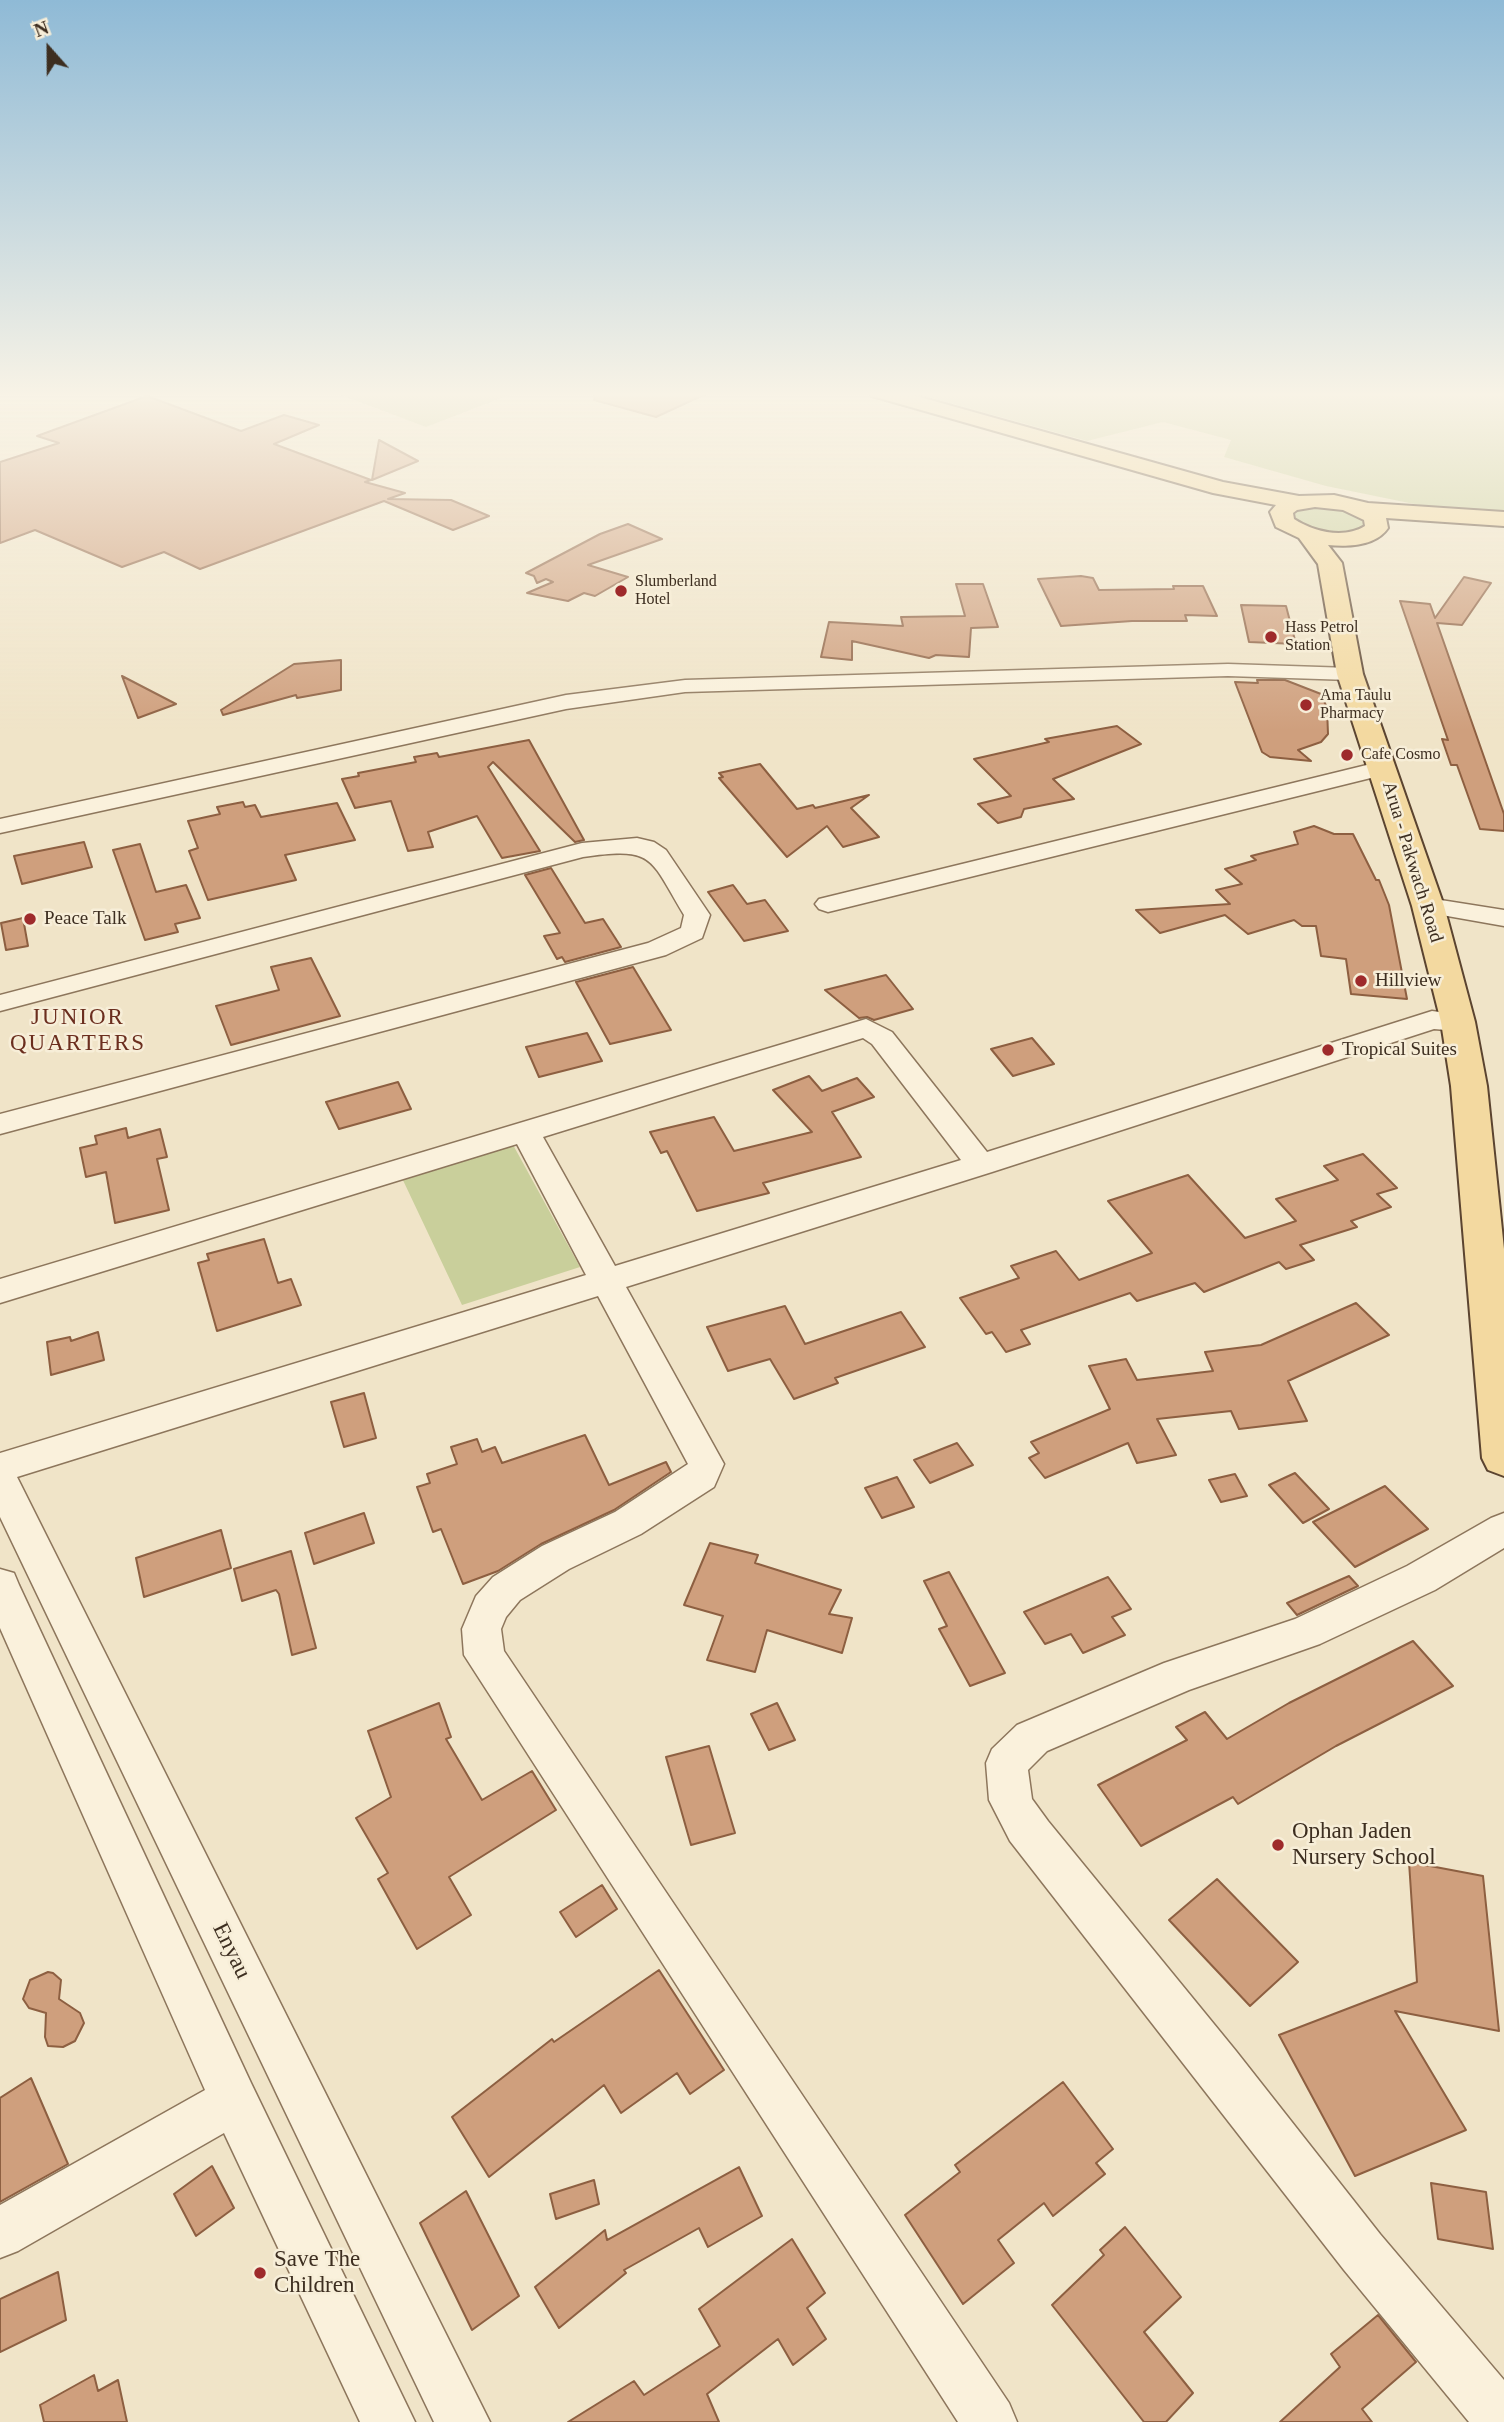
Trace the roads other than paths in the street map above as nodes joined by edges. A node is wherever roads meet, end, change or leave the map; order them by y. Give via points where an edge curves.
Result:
1 (1274, 505) edge
2 (1316, 505) edge
3 (1347, 505) edge
4 (1289, 510) junction
5 (1372, 517) junction
6 (1504, 519) edge
7 (1307, 534) junction
8 (1358, 537) junction
9 (1330, 562) junction
10 (1350, 674) junction
11 (1383, 768) junction
12 (0, 826) edge
13 (828, 904) dead end
14 (1428, 906) junction
15 (1504, 918) edge
16 (0, 1003) edge
17 (1458, 1023) junction
18 (0, 1124) edge
19 (524, 1132) junction
20 (981, 1165) junction
21 (606, 1281) junction
22 (0, 1291) edge
23 (1504, 1458) edge
24 (0, 1468) edge
25 (0, 1479) edge
26 (1504, 1529) edge
27 (0, 1585) edge
28 (234, 2100) junction
29 (0, 2233) edge
30 (388, 2422) edge
31 (463, 2422) edge
32 (990, 2422) edge
33 (1504, 2422) edge

1 - 4 main road
2 - 4 main road
3 - 5 main road
4 - 7 main road via 1289,526
5 - 6 main road
5 - 8 main road via 1373,532
7 - 8 main road
7 - 9 main road, Arua - Pakwach Road
8 - 9 main road
9 - 10 main road, Arua - Pakwach Road
10 - 11 main road, Arua - Pakwach Road
10 - 12 street via 1215,671 685,686 566,702
11 - 13 street
11 - 14 main road, Arua - Pakwach Road
14 - 15 street
14 - 17 main road, Arua - Pakwach Road
16 - 18 street via 582,850 617,845 656,852 697,915 693,932 657,949
17 - 20 street via 1432,1020
17 - 23 main road, Arua - Pakwach Road via 1469,1086
19 - 20 street via 866,1028 882,1038
19 - 21 street
19 - 22 street
20 - 21 street
21 - 24 street
21 - 32 street via 706,1464 701,1477 502,1591 486,1612 479,1639 484,1655
25 - 31 street, Enyau
26 - 33 street via 1421,1578 1306,1632 1178,1676 1032,1738 1007,1763 1006,1791 1017,1816 1041,1847 1362,2252
27 - 28 street
28 - 29 street
28 - 30 street

